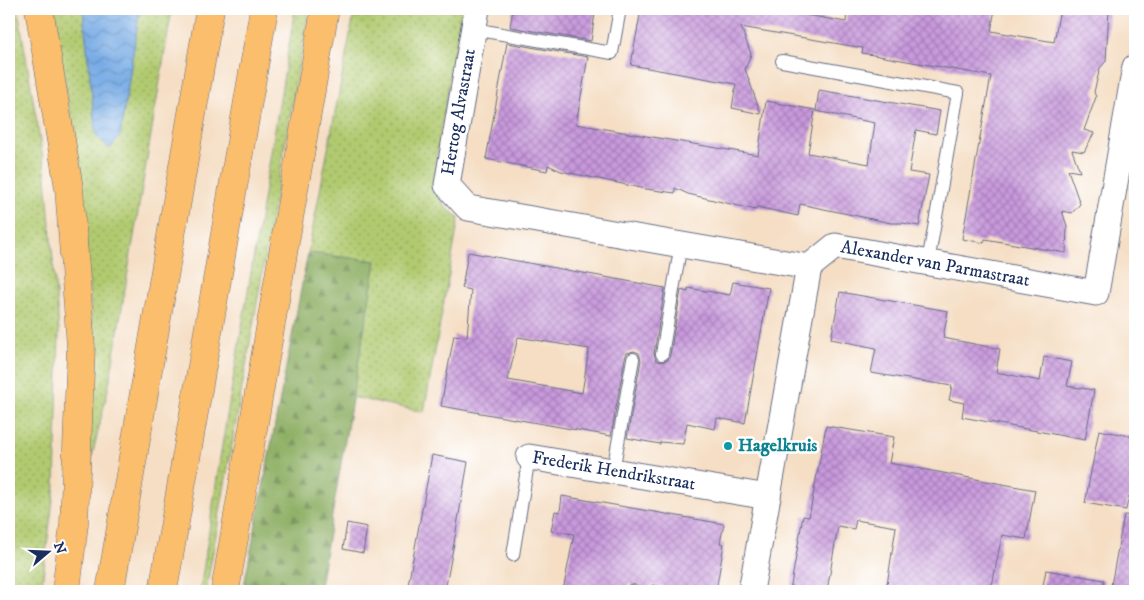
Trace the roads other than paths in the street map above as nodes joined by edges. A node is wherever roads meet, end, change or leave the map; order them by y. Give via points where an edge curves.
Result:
1 (39, 9) edge
2 (210, 9) edge
3 (264, 9) edge
4 (325, 9) edge
5 (620, 9) edge
6 (475, 19) edge
7 (782, 61) dead end
8 (1135, 67) edge
9 (681, 244) junction
10 (928, 262) junction
11 (809, 267) junction
12 (662, 354) dead end
13 (633, 359) dead end
14 (529, 457) joint
15 (612, 471) junction
16 (768, 497) junction
17 (512, 555) dead end
18 (66, 591) edge
19 (110, 591) edge
20 (163, 591) edge
21 (225, 591) edge
22 (751, 591) edge

1 - 18 highway via 69,188 81,347 74,524
2 - 19 highway
3 - 20 highway
4 - 21 highway
5 - 6 lane via 612,53
6 - 9 street, Hertog Alvastraat via 447,185 468,208
7 - 10 lane via 958,93
8 - 10 street, Alexander van Parmastraat via 1096,293
9 - 11 street
9 - 12 lane
10 - 11 street, Alexander van Parmastraat via 835,246
11 - 16 street
13 - 15 lane
14 - 15 street, Frederik Hendrikstraat
14 - 17 lane, Frederik Hendrikstraat
15 - 16 street, Frederik Hendrikstraat
16 - 22 street

